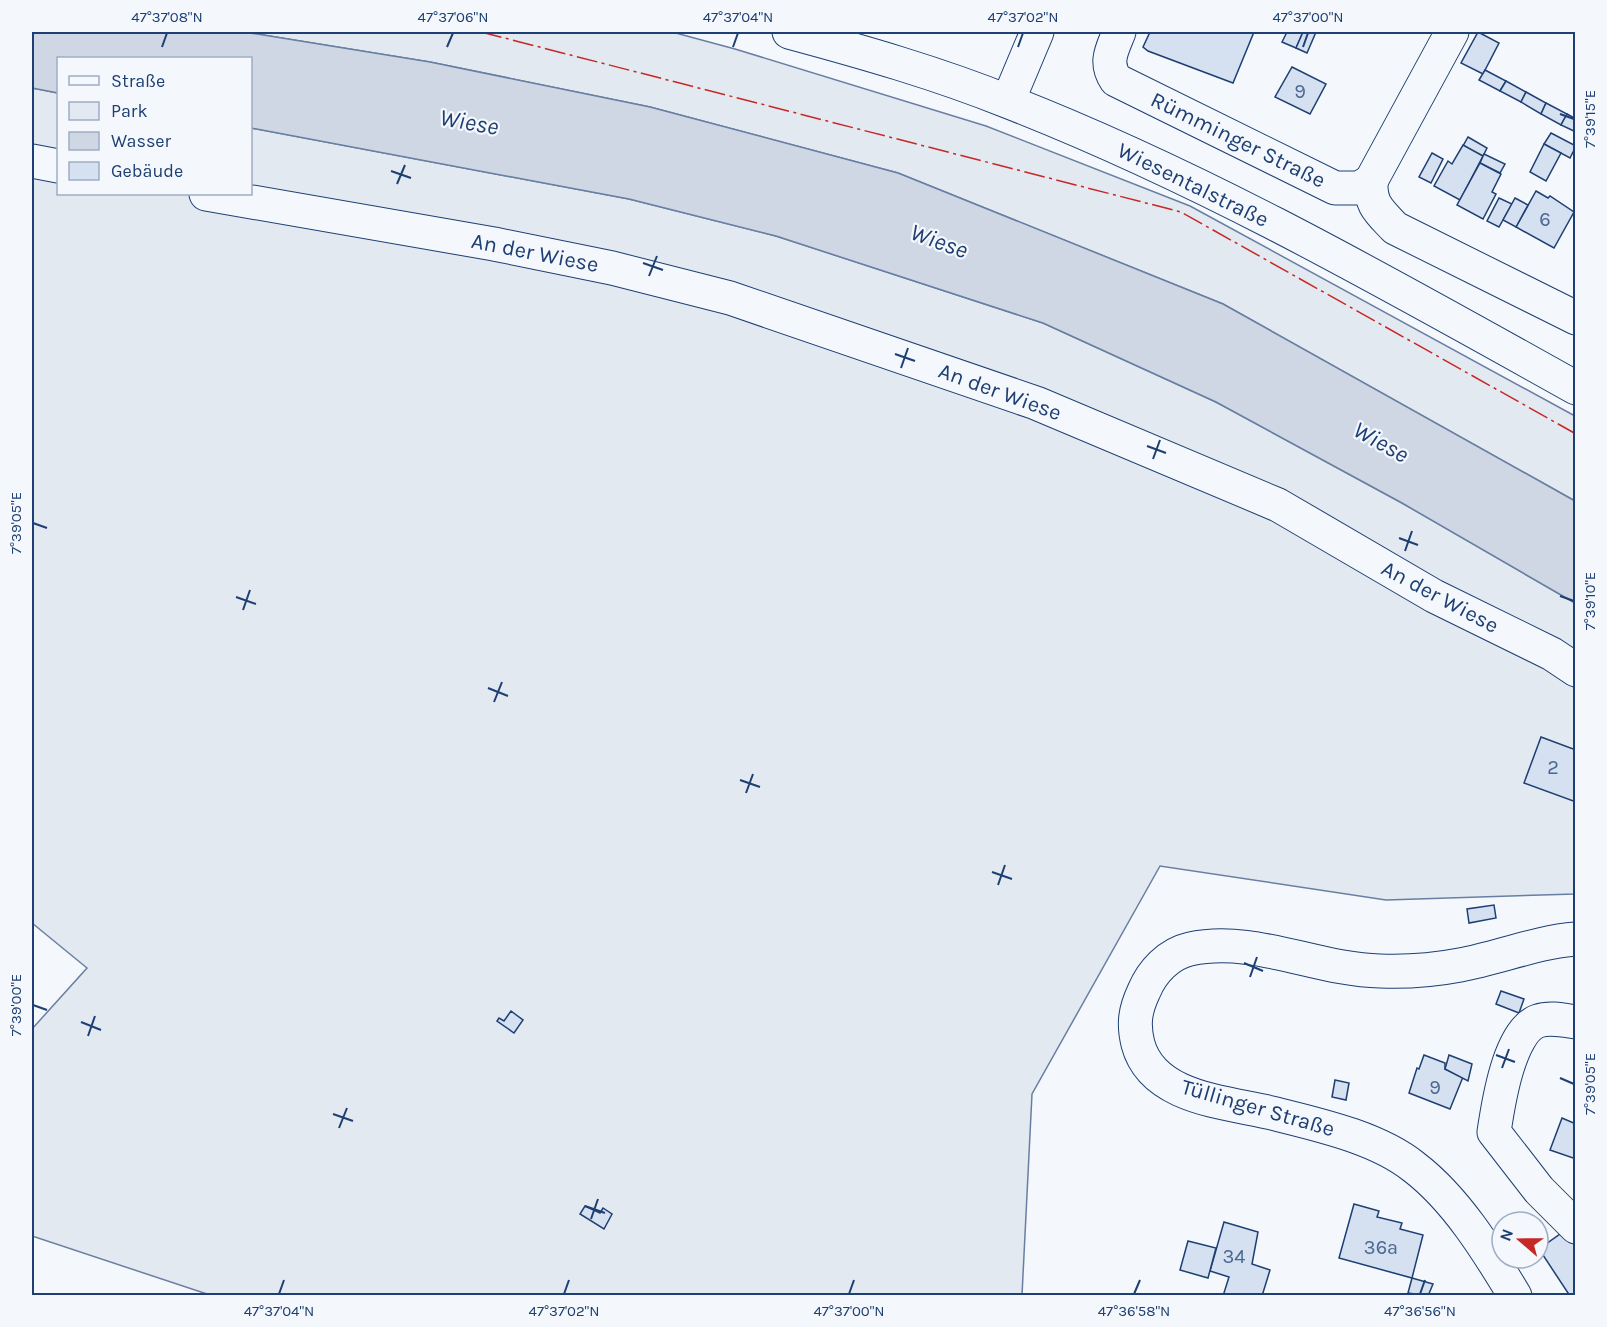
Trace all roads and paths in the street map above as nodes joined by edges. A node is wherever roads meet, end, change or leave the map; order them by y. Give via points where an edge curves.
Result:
1 (789, 32) edge
2 (1037, 32) edge
3 (1119, 32) edge
4 (1452, 32) edge
5 (1008, 101) junction
6 (32, 161) edge
7 (57, 166) edge
8 (1371, 181) junction
9 (212, 195) edge
10 (1575, 318) edge
11 (1575, 388) edge
12 (1575, 670) edge
13 (1575, 939) edge
14 (1575, 1022) edge
15 (1575, 1227) edge
16 (1515, 1296) edge

1 - 5 street, Wiesentalstraße via 887,59
2 - 5 street
3 - 8 street, Rümminger Straße via 1108,61 1116,80 1335,188 1359,188
4 - 8 street
5 - 11 street, Wiesentalstraße via 1104,141 1261,218
6 - 7 street
8 - 10 street via 1371,197 1377,210 1395,228
9 - 12 street, An der Wiese via 612,268 730,298 1036,403 1278,505 1434,596 1552,654
13 - 16 street, Tüllinger Straße via 1461,965 1413,971 1336,968 1226,945 1197,948 1170,958 1159,967 1149,980 1135,1016 1141,1055 1162,1080 1189,1093 1346,1133 1413,1166 1460,1216
14 - 15 street via 1554,1018 1536,1021 1520,1034 1506,1072 1494,1132 1539,1190

